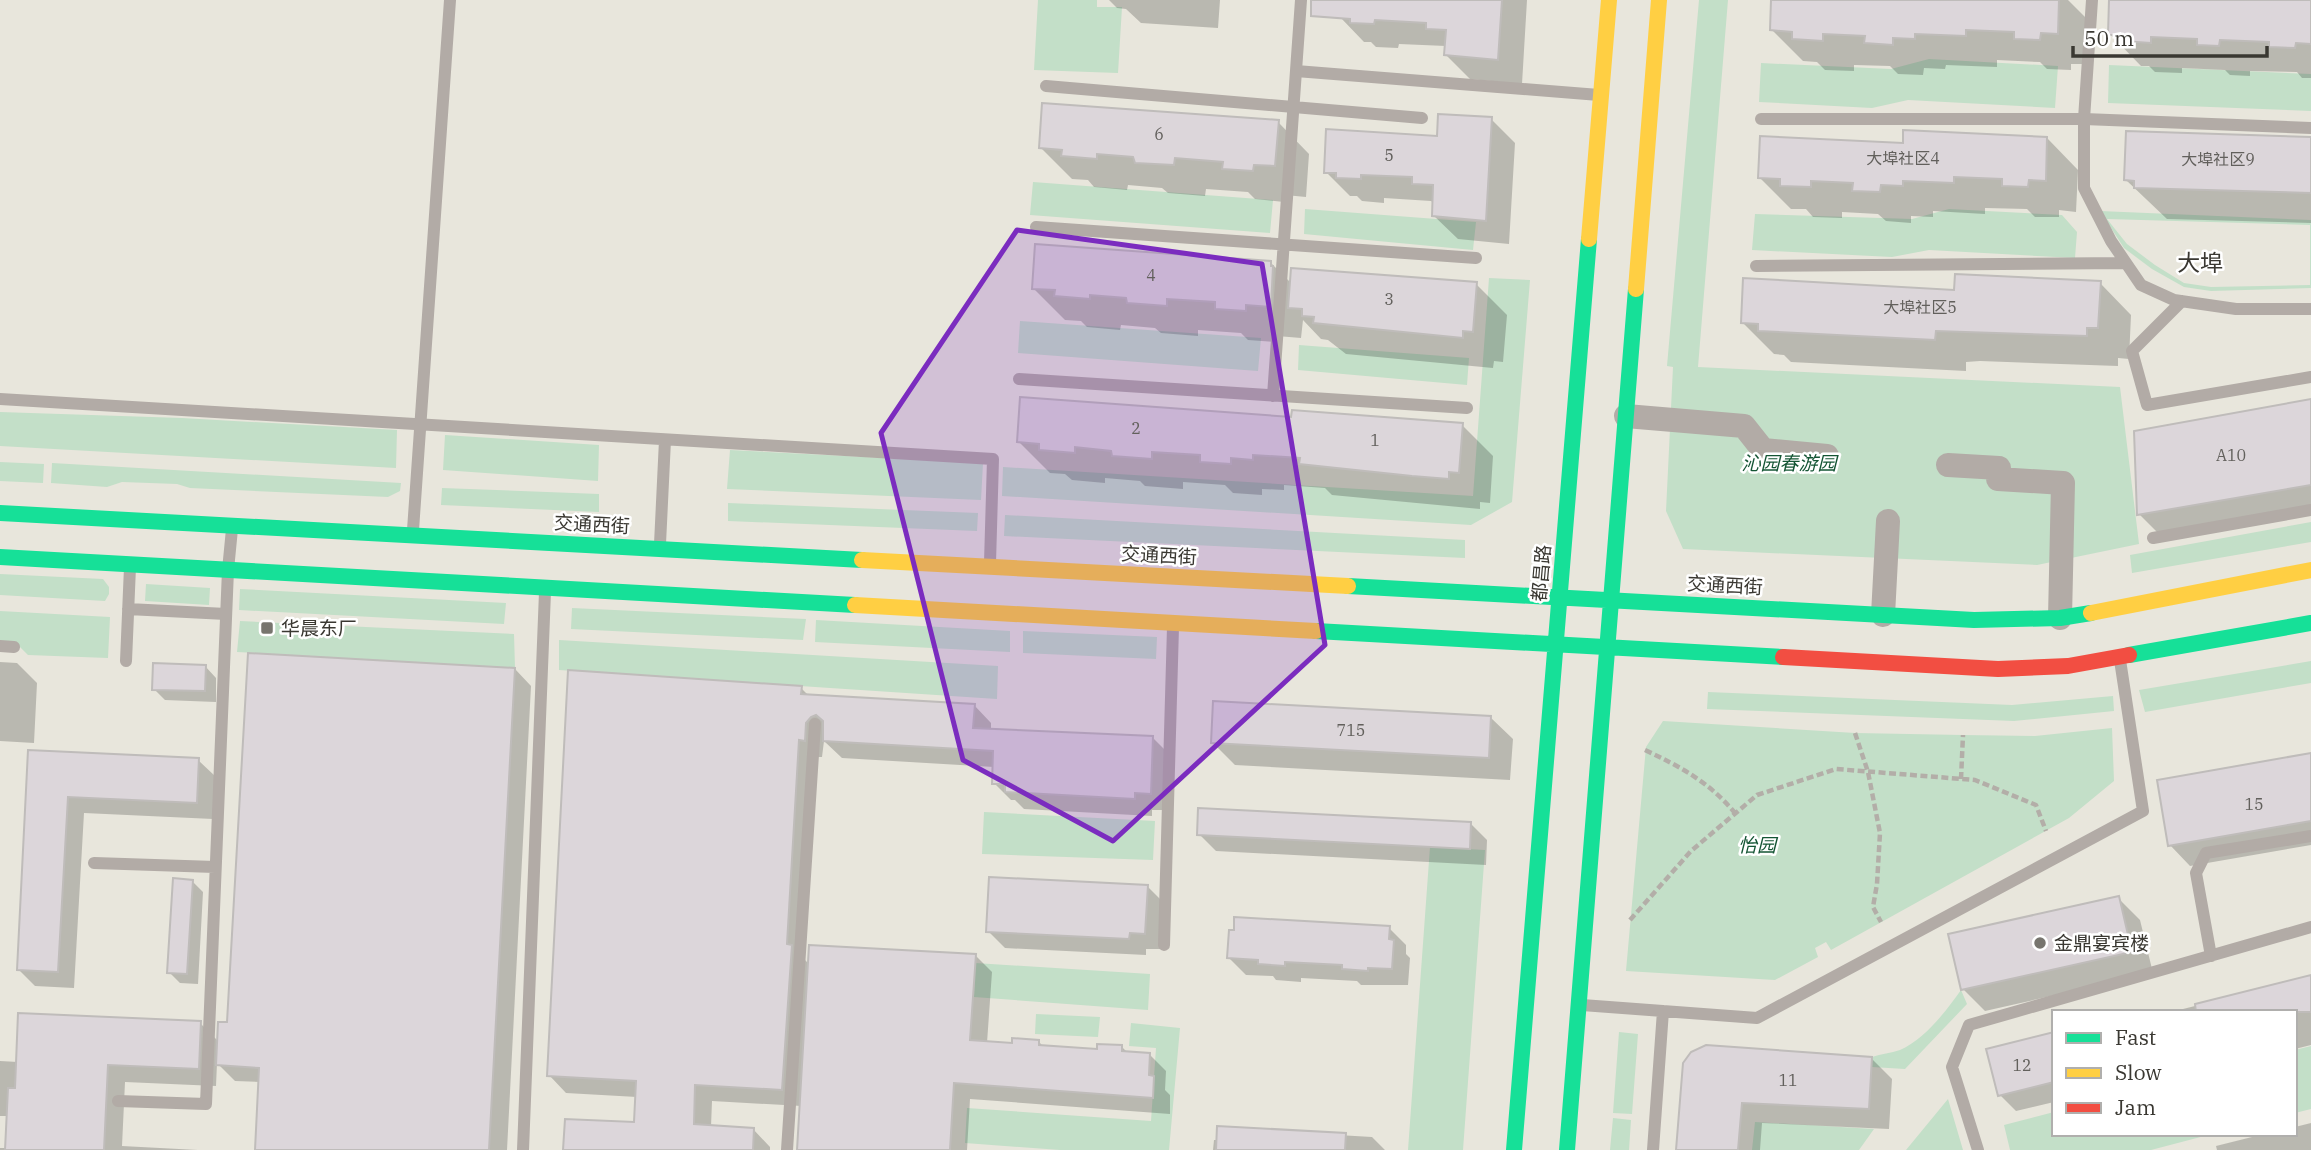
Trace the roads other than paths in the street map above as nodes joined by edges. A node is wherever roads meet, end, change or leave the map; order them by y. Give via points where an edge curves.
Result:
1 (450, 0) edge
2 (1301, 0) edge
3 (1609, 0) edge
4 (1659, 0) edge
5 (2092, 0) edge
6 (1296, 71) junction
7 (1046, 86) dead end
8 (1601, 95) junction
9 (1293, 107) junction
10 (1422, 118) dead end
11 (1761, 119) dead end
12 (2084, 119) junction
13 (2311, 128) edge
14 (1035, 226) dead end
15 (1284, 244) junction
16 (1476, 258) dead end
17 (2126, 263) junction
18 (1756, 266) dead end
19 (2182, 301) junction
20 (2311, 309) edge
21 (2311, 376) edge
22 (1019, 379) dead end
23 (1273, 396) junction
24 (0, 399) edge
25 (1467, 408) dead end
26 (1626, 416) junction
27 (419, 425) junction
28 (666, 440) junction
29 (1827, 456) dead end
30 (1948, 465) dead end
31 (2311, 510) edge
32 (0, 513) edge
33 (1888, 521) dead end
34 (232, 526) junction
35 (413, 535) junction
36 (2152, 538) dead end
37 (660, 549) junction
38 (0, 557) edge
39 (130, 565) junction
40 (990, 567) junction
41 (228, 570) junction
42 (2311, 570) edge
43 (545, 588) junction
44 (1560, 598) junction
45 (1611, 600) junction
46 (128, 609) junction
47 (226, 614) junction
48 (1883, 615) junction
49 (2060, 618) junction
50 (1173, 623) junction
51 (2311, 623) edge
52 (1556, 645) junction
53 (0, 646) edge
54 (14, 647) dead end
55 (1607, 647) junction
56 (2119, 657) junction
57 (126, 662) dead end
58 (815, 724) dead end
59 (2311, 836) edge
60 (94, 863) dead end
61 (215, 867) junction
62 (2311, 927) edge
63 (1164, 945) dead end
64 (2211, 956) junction
65 (1578, 1005) junction
66 (1663, 1011) junction
67 (118, 1101) dead end
68 (523, 1150) edge
69 (787, 1150) edge
70 (1514, 1150) edge
71 (1567, 1150) edge
72 (1653, 1150) edge
73 (1978, 1150) edge

1 - 27 lane
2 - 6 lane
3 - 8 main road, 都昌路
4 - 26 main road
5 - 12 lane
6 - 8 lane
6 - 9 lane
7 - 9 lane
8 - 44 main road, 都昌路
9 - 10 lane
9 - 15 lane
11 - 12 lane
12 - 13 lane
12 - 17 lane via 2084,188
14 - 15 lane
15 - 16 lane
15 - 23 lane
17 - 18 lane
17 - 19 lane via 2141,285
19 - 20 lane via 2236,309
19 - 21 lane via 2132,351 2147,405
22 - 23 lane
23 - 25 lane
24 - 27 lane
26 - 29 street via 1744,426 1763,450
26 - 45 main road
27 - 28 lane
27 - 35 lane
28 - 37 lane
28 - 40 lane via 993,459
30 - 49 street via 1999,468 1998,479 2063,483
31 - 36 lane
32 - 34 main road, 交通西街
33 - 48 street
34 - 35 main road, 交通西街
34 - 41 lane
35 - 37 main road, 交通西街
37 - 40 main road, 交通西街
38 - 39 main road
39 - 41 main road
39 - 46 lane
40 - 44 main road, 交通西街
41 - 43 main road
41 - 47 lane
42 - 49 main road, 交通西街
43 - 50 main road
43 - 68 lane
44 - 45 main road, 交通西街
44 - 52 main road, 都昌路
45 - 48 main road, 交通西街
45 - 55 main road
46 - 47 lane
46 - 57 lane
47 - 61 lane
48 - 49 main road, 交通西街
50 - 52 main road
50 - 63 lane
51 - 56 main road
52 - 55 main road
52 - 70 main road, 都昌路
53 - 54 lane
55 - 56 main road via 1998,668 2068,666
55 - 65 main road
56 - 66 lane via 2143,811 1758,1018
58 - 69 lane
59 - 64 lane via 2206,853 2196,873
60 - 61 lane
61 - 67 lane via 206,1104
62 - 64 lane
64 - 73 lane via 1969,1025 1952,1067
65 - 66 lane
65 - 71 main road
66 - 72 lane

